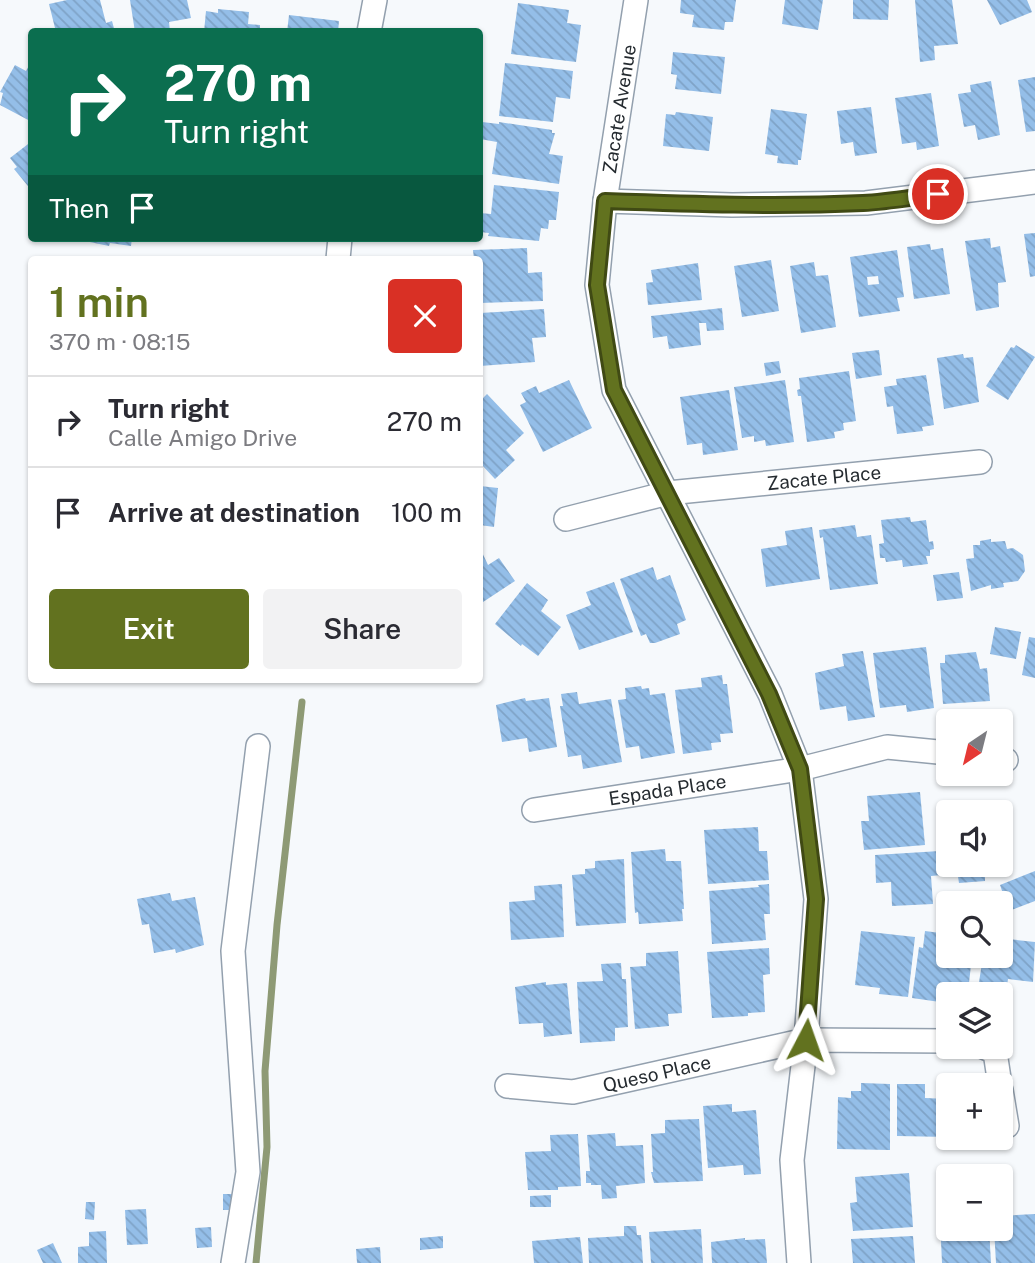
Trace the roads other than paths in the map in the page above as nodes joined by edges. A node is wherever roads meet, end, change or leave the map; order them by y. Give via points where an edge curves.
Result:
1 (375, 0) edge
2 (636, 0) edge
3 (370, 28) edge
4 (1035, 182) edge
5 (605, 201) junction
6 (980, 462) dead end
7 (668, 493) junction
8 (566, 519) dead end
9 (258, 746) dead end
10 (936, 752) edge
11 (800, 769) junction
12 (534, 810) dead end
13 (806, 1040) junction
14 (936, 1041) edge
15 (507, 1086) dead end
16 (233, 1263) edge
17 (799, 1263) edge

1 - 3 street
2 - 5 street, Zacate Avenue
4 - 5 street via 866,203
5 - 7 street, Zacate Avenue via 597,285 614,390
6 - 7 street, Zacate Place
7 - 8 street, Zacate Place
7 - 11 street, Zacate Avenue via 769,694
9 - 16 street via 233,951 248,1172
10 - 11 street, Espada Place via 887,747
11 - 12 street, Espada Place
11 - 13 street, Zacate Avenue via 816,899
13 - 14 street, Queso Place
13 - 15 street, Queso Place via 573,1092
13 - 17 street, Zacate Avenue via 792,1160

